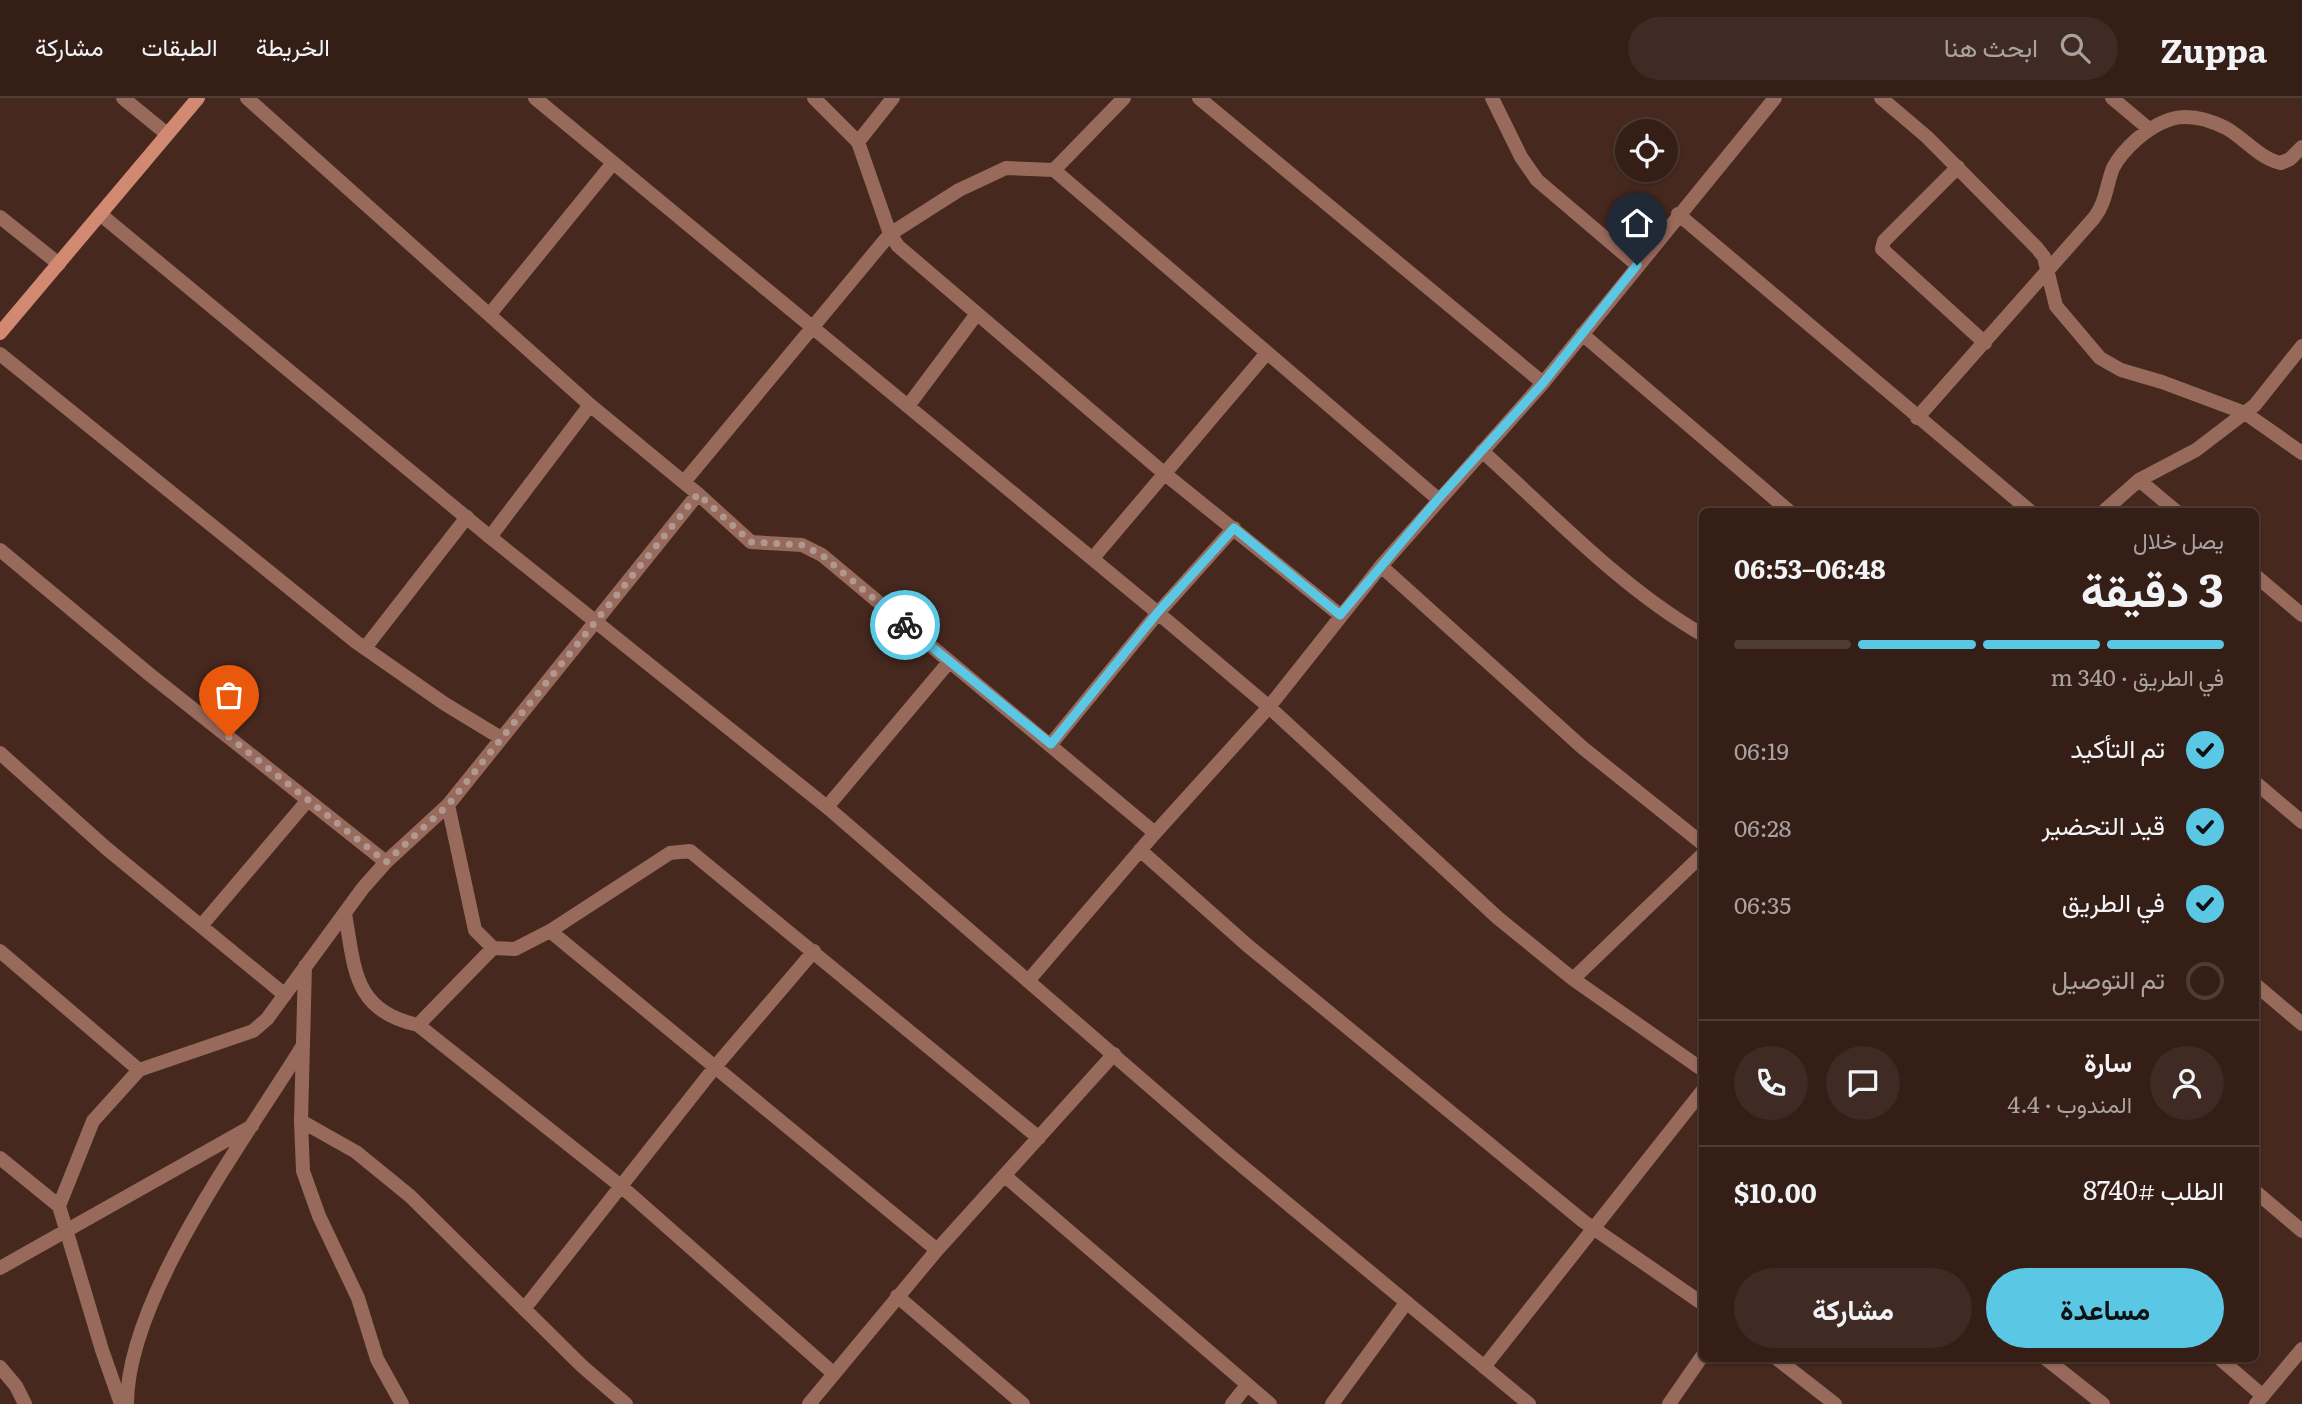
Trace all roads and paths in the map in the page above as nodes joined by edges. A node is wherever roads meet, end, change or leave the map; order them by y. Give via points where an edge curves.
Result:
1 (123, 98) edge
2 (198, 98) edge
3 (247, 98) edge
4 (535, 98) edge
5 (814, 98) edge
6 (893, 98) edge
7 (1124, 98) edge
8 (1199, 98) edge
9 (1492, 98) edge
10 (1775, 98) edge
11 (1881, 98) edge
12 (2112, 98) edge
13 (2149, 130) junction
14 (167, 134) junction
15 (858, 142) junction
16 (2302, 147) edge
17 (613, 163) junction
18 (1958, 167) junction
19 (1054, 170) junction
20 (100, 214) junction
21 (1678, 214) junction
22 (0, 217) edge
23 (890, 234) junction
24 (59, 264) junction
25 (1637, 265) junction
26 (2047, 271) junction
27 (490, 314) junction
28 (976, 315) junction
29 (813, 328) junction
30 (0, 333) edge
31 (1582, 334) junction
32 (1985, 343) junction
33 (2302, 346) edge
34 (0, 354) edge
35 (1266, 354) junction
36 (1543, 383) junction
37 (590, 405) junction
38 (908, 406) junction
39 (2245, 413) junction
40 (1917, 418) junction
41 (1482, 451) junction
42 (2302, 453) edge
43 (1165, 474) junction
44 (2139, 480) junction
45 (684, 482) junction
46 (698, 494) junction
47 (1438, 499) junction
48 (1785, 508) edge
49 (2026, 508) edge
50 (2107, 508) edge
51 (2172, 508) edge
52 (467, 517) junction
53 (1234, 528) junction
54 (490, 537) junction
55 (0, 550) edge
56 (1093, 558) junction
57 (1381, 566) junction
58 (2259, 580) edge
59 (1158, 612) junction
60 (1340, 615) junction
61 (2302, 615) edge
62 (597, 621) junction
63 (1699, 632) edge
64 (365, 648) junction
65 (949, 663) junction
66 (1269, 707) junction
67 (502, 737) junction
68 (1051, 744) junction
69 (0, 753) edge
70 (2259, 786) edge
71 (308, 800) junction
72 (448, 805) junction
73 (827, 807) junction
74 (2302, 822) edge
75 (1155, 833) junction
76 (1699, 841) edge
77 (1140, 850) junction
78 (1699, 858) edge
79 (386, 862) junction
80 (345, 914) junction
81 (201, 926) junction
82 (550, 931) junction
83 (493, 948) junction
84 (0, 951) edge
85 (814, 951) junction
86 (305, 966) junction
87 (1573, 979) junction
88 (1028, 981) junction
89 (2259, 988) edge
90 (285, 995) junction
91 (2302, 1024) edge
92 (418, 1025) junction
93 (303, 1046) junction
94 (1114, 1054) junction
95 (715, 1067) junction
96 (1699, 1067) edge
97 (139, 1070) junction
98 (1699, 1095) edge
99 (301, 1121) junction
100 (254, 1126) junction
101 (1039, 1138) junction
102 (0, 1158) edge
103 (1005, 1176) junction
104 (622, 1187) junction
105 (2259, 1195) edge
106 (59, 1206) junction
107 (1595, 1229) junction
108 (67, 1231) junction
109 (2302, 1231) edge
110 (937, 1250) junction
111 (0, 1268) edge
112 (897, 1296) junction
113 (1699, 1301) edge
114 (1406, 1303) junction
115 (524, 1309) junction
116 (2302, 1349) edge
117 (1699, 1361) edge
118 (1781, 1362) edge
119 (2051, 1362) edge
120 (2222, 1362) edge
121 (0, 1367) edge
122 (1484, 1367) junction
123 (834, 1373) junction
124 (1247, 1385) junction
125 (1514, 1399) edge
126 (2260, 1400) edge
127 (25, 1404) edge
128 (121, 1404) edge
129 (127, 1404) edge
130 (402, 1404) edge
131 (626, 1404) edge
132 (809, 1404) edge
133 (1023, 1404) edge
134 (1232, 1404) edge
135 (1270, 1404) edge
136 (1332, 1404) edge
137 (1529, 1404) edge
138 (1669, 1404) edge
139 (1835, 1404) edge
140 (2103, 1404) edge

1 - 14 street
2 - 14 main road
3 - 27 street
4 - 17 street
5 - 15 street
6 - 15 street
7 - 19 street
8 - 36 street
9 - 25 street via 1537,180
10 - 21 street
11 - 18 street
12 - 13 street
13 - 16 street via 2170,117 2206,120 2281,163
13 - 26 street via 2117,161 2101,210
14 - 20 main road
15 - 23 street
17 - 27 street
17 - 29 street
18 - 26 street via 2037,248
18 - 32 street via 1884,241 1882,250
19 - 23 street via 1006,168 959,190
19 - 35 street
20 - 24 main road
20 - 52 street
21 - 25 street
21 - 40 street
22 - 24 street
23 - 28 street
23 - 29 street
24 - 30 main road
25 - 31 street
26 - 32 street
26 - 39 street via 2056,306 2100,358 2121,370
27 - 37 street
28 - 38 street
28 - 43 street
29 - 38 street
29 - 45 street
31 - 36 street
31 - 48 street
32 - 40 street
33 - 39 street
34 - 64 street
35 - 43 street
35 - 47 street
36 - 41 street
37 - 45 street
37 - 54 street
38 - 56 street
39 - 42 street
39 - 44 street via 2196,450
40 - 49 street
41 - 47 street
41 - 63 street via 1596,554
43 - 53 street
43 - 56 street
44 - 50 street
44 - 51 street
45 - 46 street
46 - 62 street
46 - 65 street via 751,542 802,545 822,555
47 - 57 street
52 - 54 street
52 - 64 street
53 - 59 street
53 - 60 street
54 - 62 street
55 - 71 street
56 - 59 street
57 - 60 street
57 - 76 street via 1583,748
58 - 61 street
59 - 66 street
59 - 68 street
60 - 66 street
62 - 67 street
62 - 73 street
64 - 67 street
65 - 68 street
65 - 73 street
66 - 75 street
66 - 87 street via 1498,918
67 - 72 street
68 - 75 street
69 - 81 street
70 - 74 street
71 - 79 street
71 - 81 street
72 - 79 street
72 - 83 street via 475,930
73 - 88 street
75 - 77 street
77 - 88 street
77 - 107 street via 1247,946
78 - 87 street
79 - 80 street
80 - 86 street
80 - 92 street via 357,980 366,998 381,1012
81 - 90 street
82 - 83 street via 515,949
82 - 85 street via 682,849 698,856
82 - 95 street
83 - 92 street
84 - 97 street
85 - 95 street
85 - 101 street
86 - 90 street
86 - 93 street
87 - 96 street
88 - 94 street
89 - 91 street
90 - 97 street via 253,1031
92 - 104 street
93 - 99 street
93 - 100 street
94 - 101 street
94 - 114 street
95 - 104 street
95 - 110 street
97 - 106 street via 93,1121
98 - 107 street
99 - 115 street via 356,1152 410,1196
99 - 130 street via 303,1171 318,1216 358,1298 377,1359
100 - 108 street
100 - 129 street via 180,1243 158,1290 139,1338
101 - 103 street
102 - 106 street
103 - 110 street
103 - 124 street
104 - 115 street
104 - 123 street
105 - 109 street
106 - 108 street
107 - 113 street
107 - 122 street
108 - 111 street
108 - 128 street
110 - 112 street
112 - 123 street
112 - 133 street
114 - 122 street
114 - 136 street
115 - 131 street
116 - 126 street
117 - 138 street
118 - 139 street
119 - 140 street
120 - 126 street
121 - 127 street
122 - 125 street
123 - 132 street
124 - 134 street
124 - 135 street
125 - 137 street

